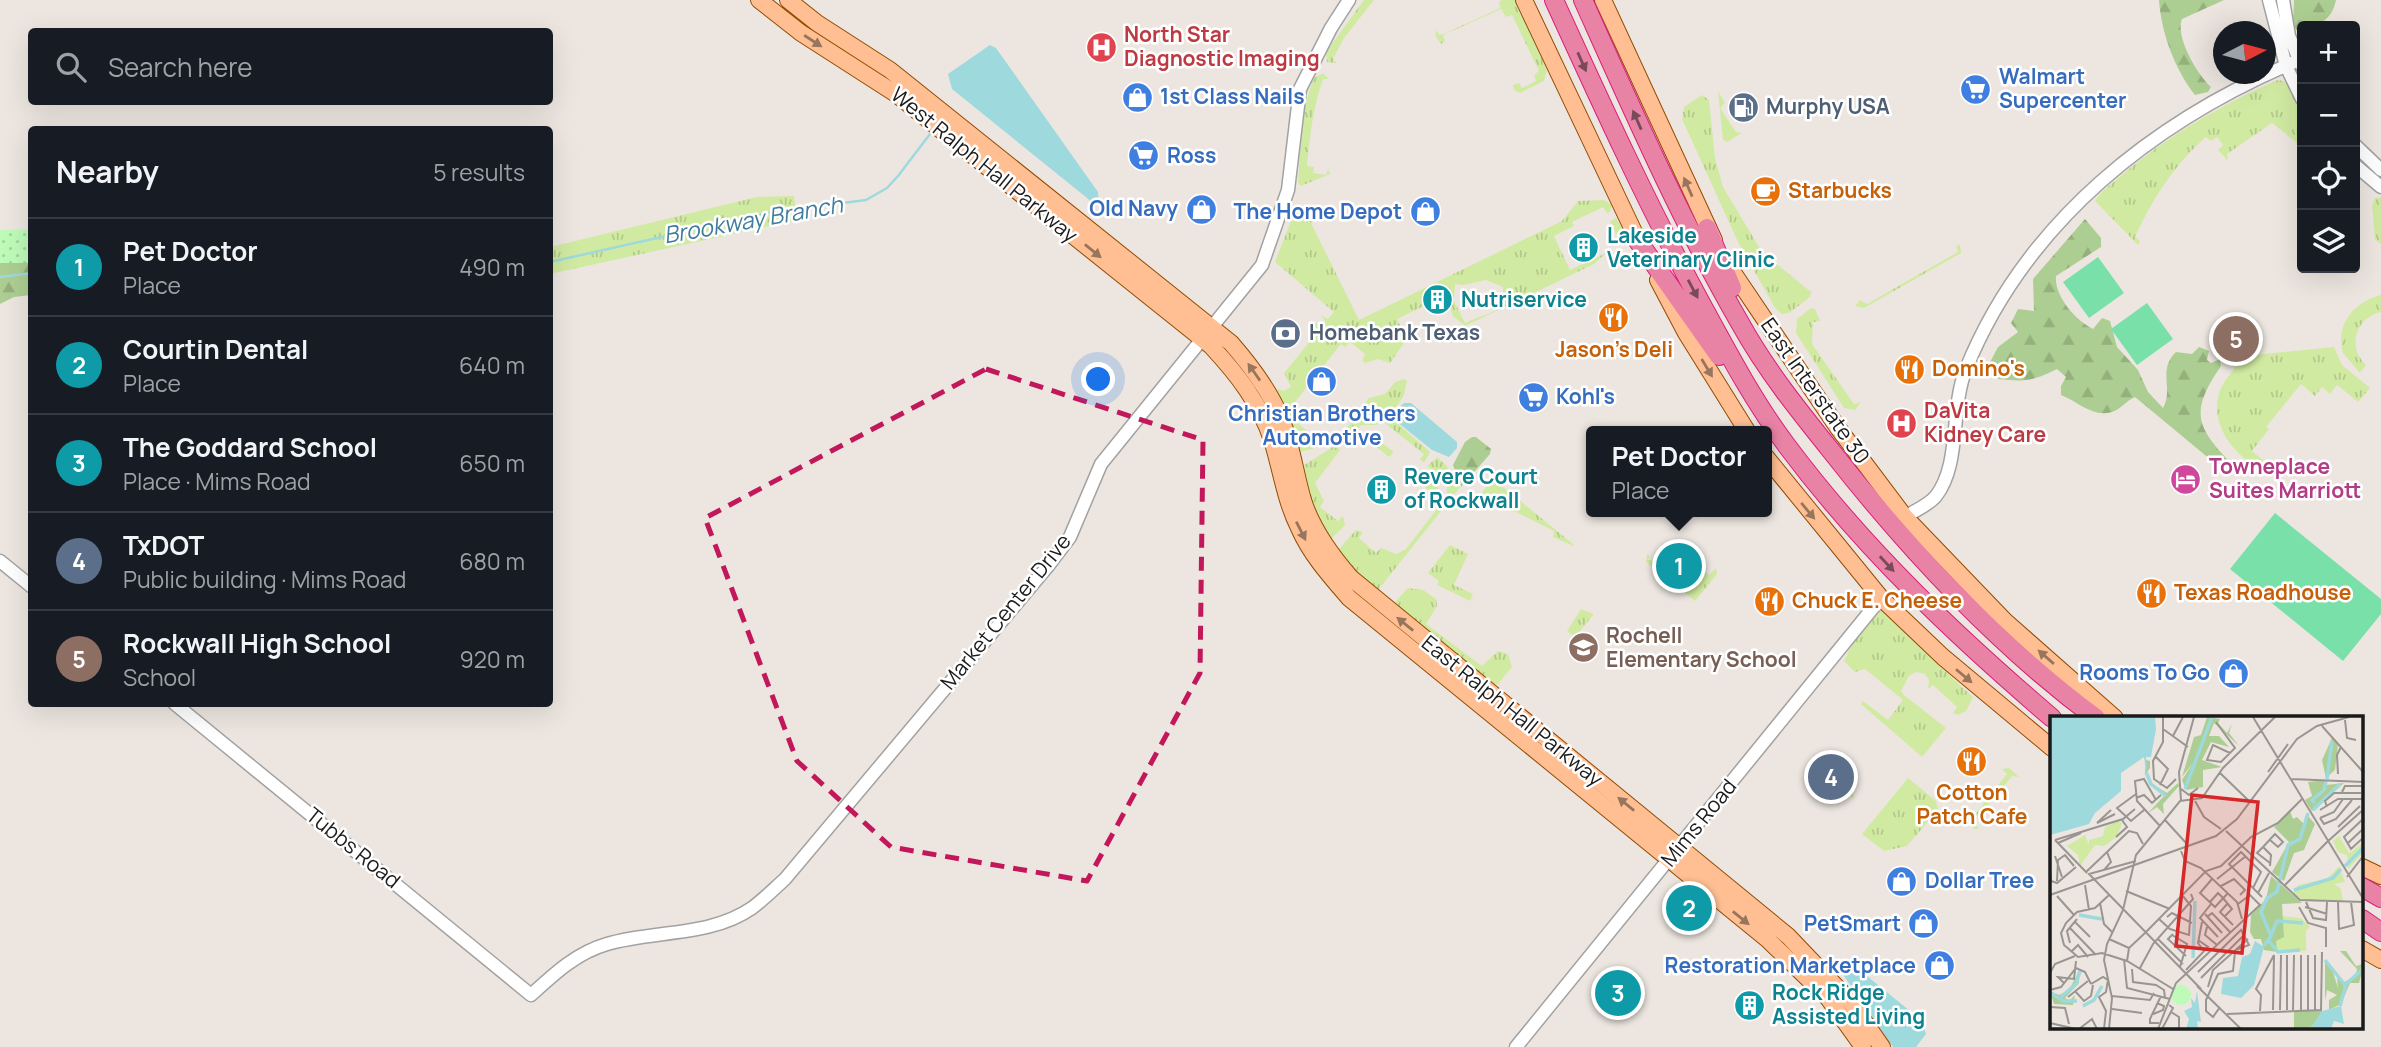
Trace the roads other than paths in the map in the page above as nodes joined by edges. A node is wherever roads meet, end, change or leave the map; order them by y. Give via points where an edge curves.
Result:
1 (759, 0) edge
2 (788, 0) edge
3 (1349, 0) edge
4 (1524, 0) edge
5 (1554, 0) edge
6 (1583, 0) edge
7 (1603, 0) edge
8 (2269, 0) edge
9 (2283, 0) edge
10 (2297, 54) edge
11 (2297, 64) edge
12 (2286, 66) junction
13 (2297, 89) edge
14 (2357, 147) edge
15 (2360, 169) edge
16 (2381, 170) edge
17 (2381, 187) edge
18 (1707, 228) junction
19 (1638, 241) junction
20 (1206, 333) junction
21 (1744, 426) edge
22 (1767, 426) edge
23 (1772, 433) edge
24 (1772, 464) edge
25 (1829, 500) junction
26 (1905, 517) junction
27 (0, 561) edge
28 (1927, 564) junction
29 (28, 584) edge
30 (1881, 598) junction
31 (179, 707) edge
32 (2050, 716) edge
33 (2093, 716) edge
34 (2114, 716) edge
35 (2050, 746) edge
36 (1674, 853) junction
37 (2364, 868) edge
38 (2381, 876) edge
39 (2364, 888) edge
40 (2381, 898) edge
41 (2364, 914) edge
42 (2364, 920) edge
43 (2381, 923) edge
44 (2381, 932) edge
45 (2364, 950) edge
46 (2381, 960) edge
47 (531, 995) joint
48 (1516, 1047) edge
49 (1863, 1047) edge
50 (1882, 1047) edge

1 -> 20 main road, West Ralph Hall Parkway via 896,94
2 - 20 main road, West Ralph Hall Parkway via 890,70
3 - 20 street, Market Center Drive via 1300,89 1288,190 1262,265
4 - 19 main road
5 -> 25 highway via 1713,325 1752,394
28 -> 6 highway via 1783,391 1741,325 1659,168
18 -> 7 main road, East Interstate 30
8 - 12 street
9 - 10 street
11 - 12 street
12 - 13 street
12 - 26 street via 2165,130 2095,186 2056,225 2014,278 1965,371 1955,407 1953,447 1935,498
14 - 16 street
15 - 17 street
18 - 26 main road, East Interstate 30 via 1749,299
18 - 28 highway via 1759,341 1856,476
19 -> 21 main road via 1686,333
19 - 22 highway
20 - 36 main road, East Ralph Hall Parkway via 1246,361 1276,409 1304,503 1316,530 1351,578
20 - 47 street, Market Center Drive via 1101,464 1070,537 1048,566 785,880 751,909 719,923 606,944 586,953 560,968
23 - 25 highway
24 -> 30 main road
25 -> 32 highway via 1930,611
34 -> 26 main road, East Interstate 30 via 2005,621
27 - 29 street
28 - 33 highway via 2045,681
30 -> 35 main road
30 - 36 street, Mims Road
31 - 47 street, Tubbs Road
36 - 48 street, Mims Road
36 -> 49 main road, East Ralph Hall Parkway via 1828,998
36 - 50 main road, East Ralph Hall Parkway via 1788,936 1823,970
37 - 38 main road
39 - 40 highway
41 - 43 highway
42 - 44 highway
45 - 46 main road

